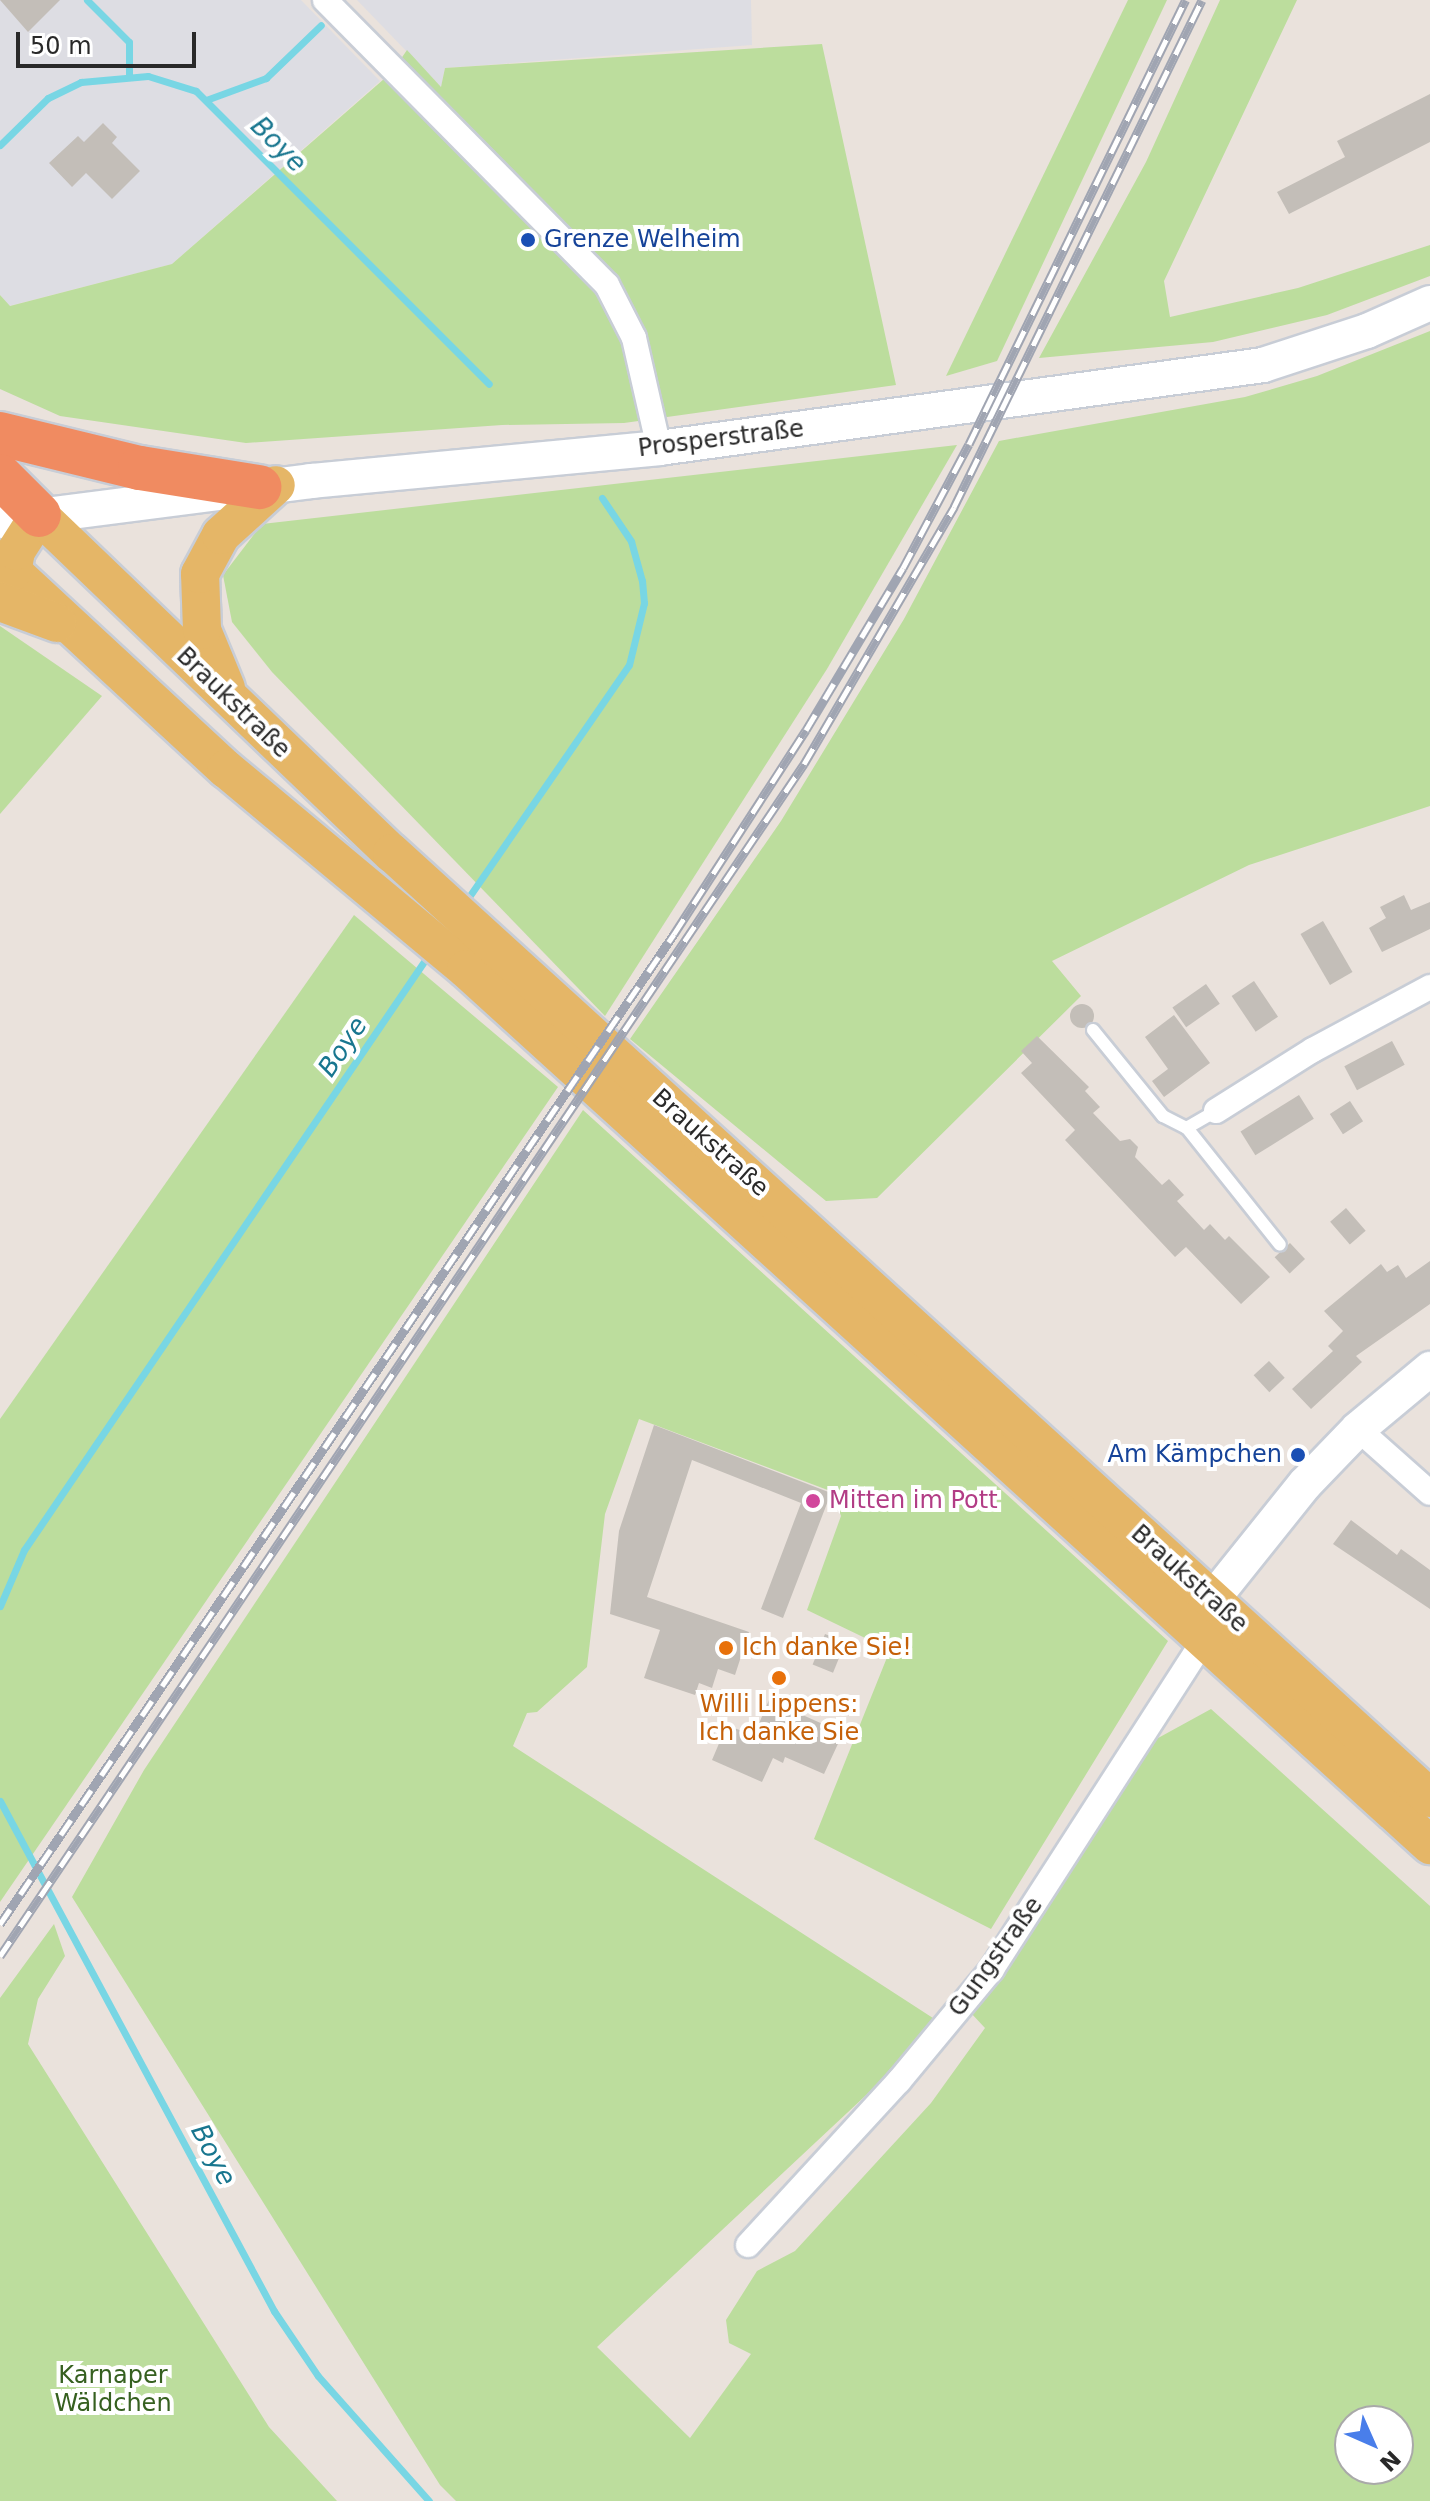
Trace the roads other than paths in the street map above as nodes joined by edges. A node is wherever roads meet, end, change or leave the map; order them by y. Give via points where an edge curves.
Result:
1 (325, 0) edge
2 (1430, 303) edge
3 (0, 434) edge
4 (659, 448) junction
5 (0, 476) edge
6 (267, 486) junction
7 (19, 518) edge
8 (4, 578) edge
9 (234, 705) junction
10 (477, 954) junction
11 (1430, 987) edge
12 (1093, 1030) dead end
13 (1216, 1111) joint
14 (1187, 1128) junction
15 (1280, 1245) dead end
16 (1430, 1369) edge
17 (1358, 1429) junction
18 (1430, 1493) edge
19 (1212, 1600) junction
20 (1205, 1639) junction
21 (1430, 1798) edge
22 (1430, 1845) edge
23 (748, 2245) dead end

1 - 4 street via 607,285 634,338
2 - 4 main road, Prosperstraße via 1367,331 1263,365
3 - 6 highway via 140,468
4 - 6 main road, Prosperstraße
5 - 7 highway, Braukstraße
6 - 7 main road, Prosperstraße
6 - 9 main road via 221,535 200,574 202,630
7 - 8 main road via 20,541
7 - 9 main road, Braukstraße
8 - 10 main road, Braukstraße via 71,629 226,769 408,920
9 - 10 main road, Braukstraße via 432,890
10 - 19 main road, Braukstraße
10 - 20 main road, Braukstraße
11 - 13 street via 1313,1050
12 - 14 lane via 1163,1116
13 - 14 lane
14 - 15 lane
16 - 17 main road
17 - 18 street
17 - 19 main road via 1305,1484
19 - 21 main road, Braukstraße
20 - 22 main road, Braukstraße
20 - 23 street, Gungstraße via 992,1969 899,2081

